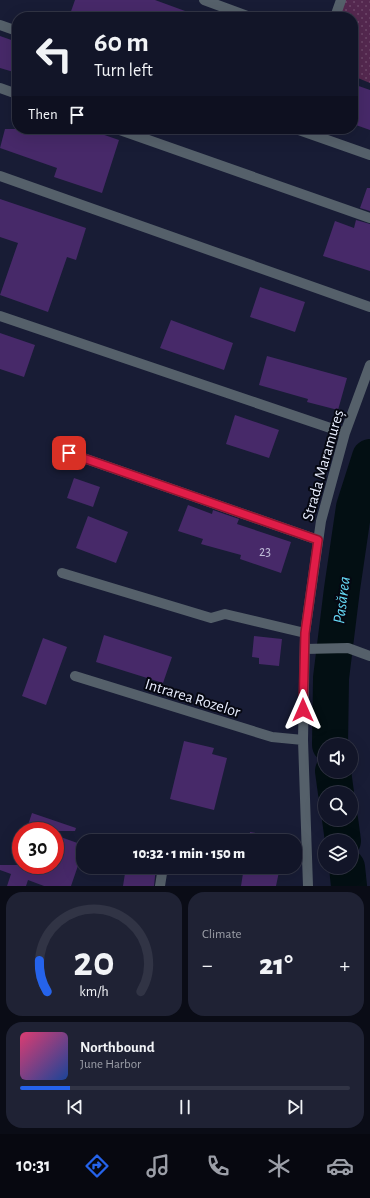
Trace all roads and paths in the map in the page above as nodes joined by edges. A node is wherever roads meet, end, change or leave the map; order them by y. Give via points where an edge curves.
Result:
1 (204, 0) edge
2 (341, 0) edge
3 (236, 12) edge
4 (337, 12) edge
5 (0, 25) edge
6 (12, 29) edge
7 (0, 88) edge
8 (12, 92) edge
9 (131, 134) edge
10 (310, 134) edge
11 (370, 155) edge
12 (0, 176) edge
13 (370, 218) edge
14 (370, 307) edge
15 (0, 316) edge
16 (370, 365) edge
17 (345, 433) junction
18 (69, 453) dead end
19 (318, 540) junction
20 (62, 573) dead end
21 (305, 633) junction
22 (304, 649) junction
23 (370, 656) edge
24 (75, 676) dead end
25 (303, 740) junction
26 (162, 874) edge
27 (160, 886) edge
28 (308, 886) edge

1 - 3 street
2 - 4 street
5 - 6 street
7 - 8 street
9 - 13 street
10 - 11 street
12 - 14 street
15 - 17 street
16 - 17 street, Strada Maramureș
17 - 19 street, Strada Maramureș
18 - 19 street
19 - 21 street, Strada Maramureș
20 - 21 street via 211,618 225,614
21 - 22 street, Strada Maramureș
22 - 23 street via 348,648
22 - 25 street, Strada Maramureș
24 - 25 street, Intrarea Rozelor via 272,736
25 - 28 street, Strada Maramureș
26 - 27 street

